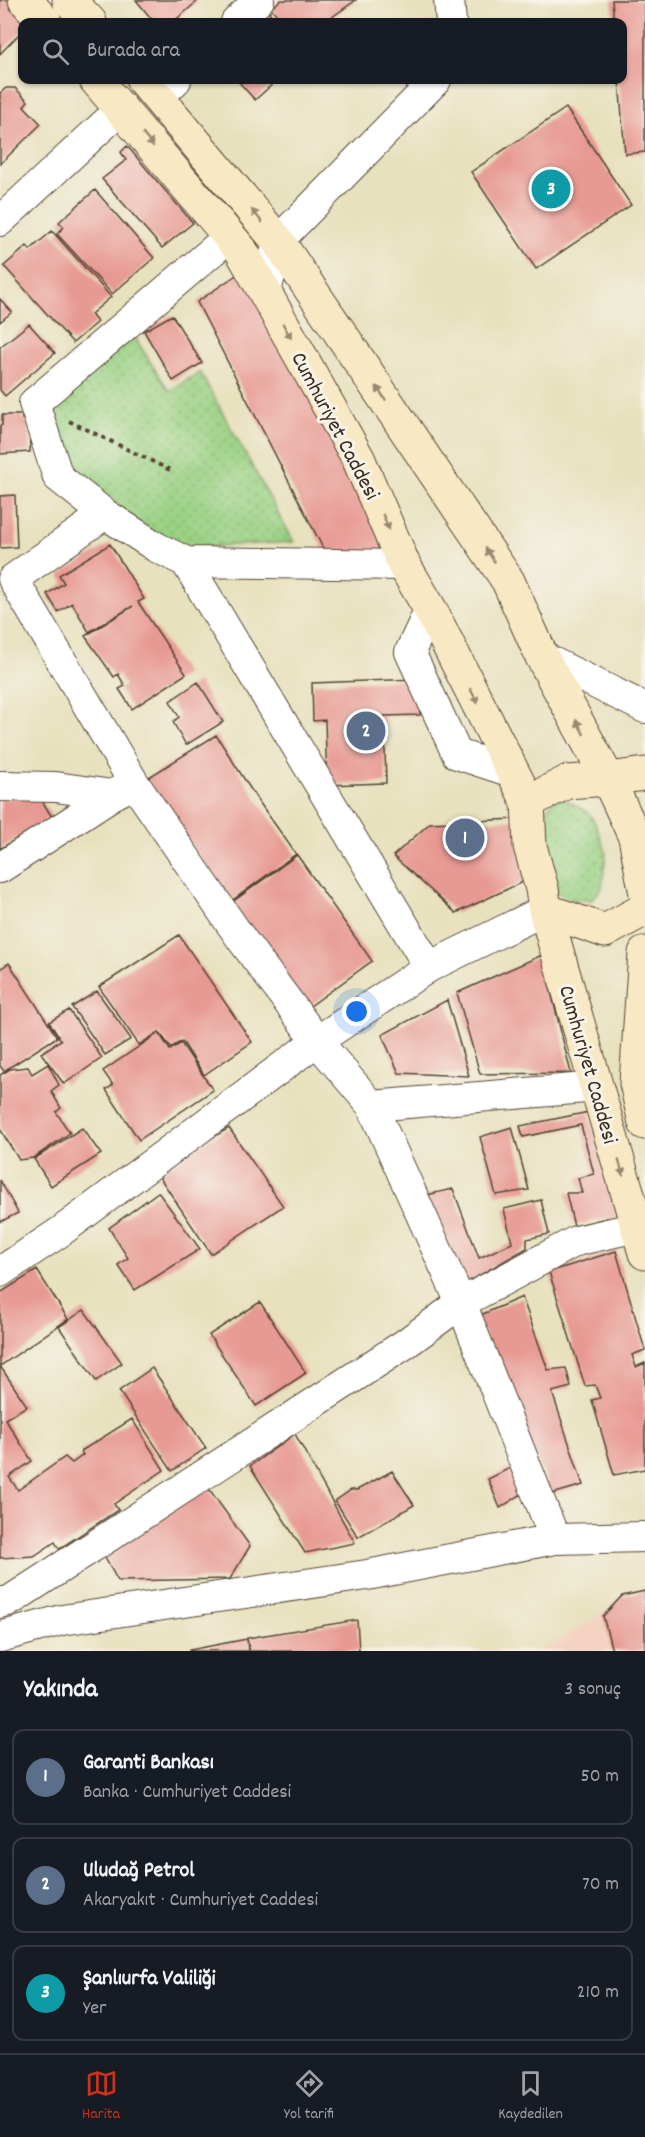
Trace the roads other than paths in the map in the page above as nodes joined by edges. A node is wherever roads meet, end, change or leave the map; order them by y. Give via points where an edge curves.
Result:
1 (25, 0) edge
2 (69, 0) edge
3 (259, 0) edge
4 (449, 0) edge
5 (41, 18) edge
6 (86, 18) edge
7 (240, 18) edge
8 (451, 18) edge
9 (100, 84) edge
10 (432, 84) edge
11 (159, 85) edge
12 (122, 108) junction
13 (0, 221) edge
14 (230, 236) junction
15 (278, 241) junction
16 (266, 293) junction
17 (105, 514) junction
18 (186, 562) junction
19 (405, 565) junction
20 (7, 579) edge
21 (542, 657) junction
22 (645, 708) edge
23 (645, 774) edge
24 (608, 779) junction
25 (0, 786) edge
26 (123, 789) junction
27 (528, 802) junction
28 (0, 868) edge
29 (645, 889) edge
30 (645, 909) edge
31 (545, 910) junction
32 (645, 952) edge
33 (429, 967) junction
34 (317, 1041) junction
35 (640, 1081) edge
36 (597, 1087) junction
37 (372, 1106) junction
38 (645, 1123) edge
39 (641, 1240) edge
40 (1, 1273) edge
41 (461, 1303) junction
42 (645, 1538) edge
43 (555, 1539) junction
44 (0, 1603) edge
45 (0, 1637) edge

1 - 5 main road
2 - 6 main road
3 - 7 street
4 - 8 street
9 - 12 main road, Cumhuriyet Caddesi
10 - 15 street
15 -> 11 main road, Cumhuriyet Caddesi
12 - 13 street
12 -> 14 main road, Cumhuriyet Caddesi
14 - 16 main road, Cumhuriyet Caddesi
14 - 17 street via 34,404 58,477
15 - 16 street
21 -> 15 main road, Cumhuriyet Caddesi via 508,581
16 -> 19 main road, Cumhuriyet Caddesi via 358,458
17 - 18 street
17 - 20 street
18 - 19 street
18 - 33 street
19 - 27 main road, Cumhuriyet Caddesi
20 - 26 street
21 - 22 street
24 -> 21 main road, Cumhuriyet Caddesi
23 - 24 main road
24 - 27 main road via 567,782
24 - 29 main road, Cumhuriyet Caddesi via 635,837
25 - 26 street
26 - 28 street
26 - 34 street
27 - 31 main road, Cumhuriyet Caddesi via 530,846
30 - 31 main road via 605,931
31 - 33 street
31 - 36 main road, Cumhuriyet Caddesi
32 - 35 main road, Cumhuriyet Caddesi
33 - 34 street
34 - 37 street
34 - 40 street
35 - 38 main road, Cumhuriyet Caddesi
36 - 37 street
36 -> 39 main road, Cumhuriyet Caddesi
37 - 41 street
39 - 41 street via 576,1241
41 - 43 street
41 - 44 street via 220,1465 11,1600
42 - 43 street
43 - 45 street via 367,1575 62,1620

